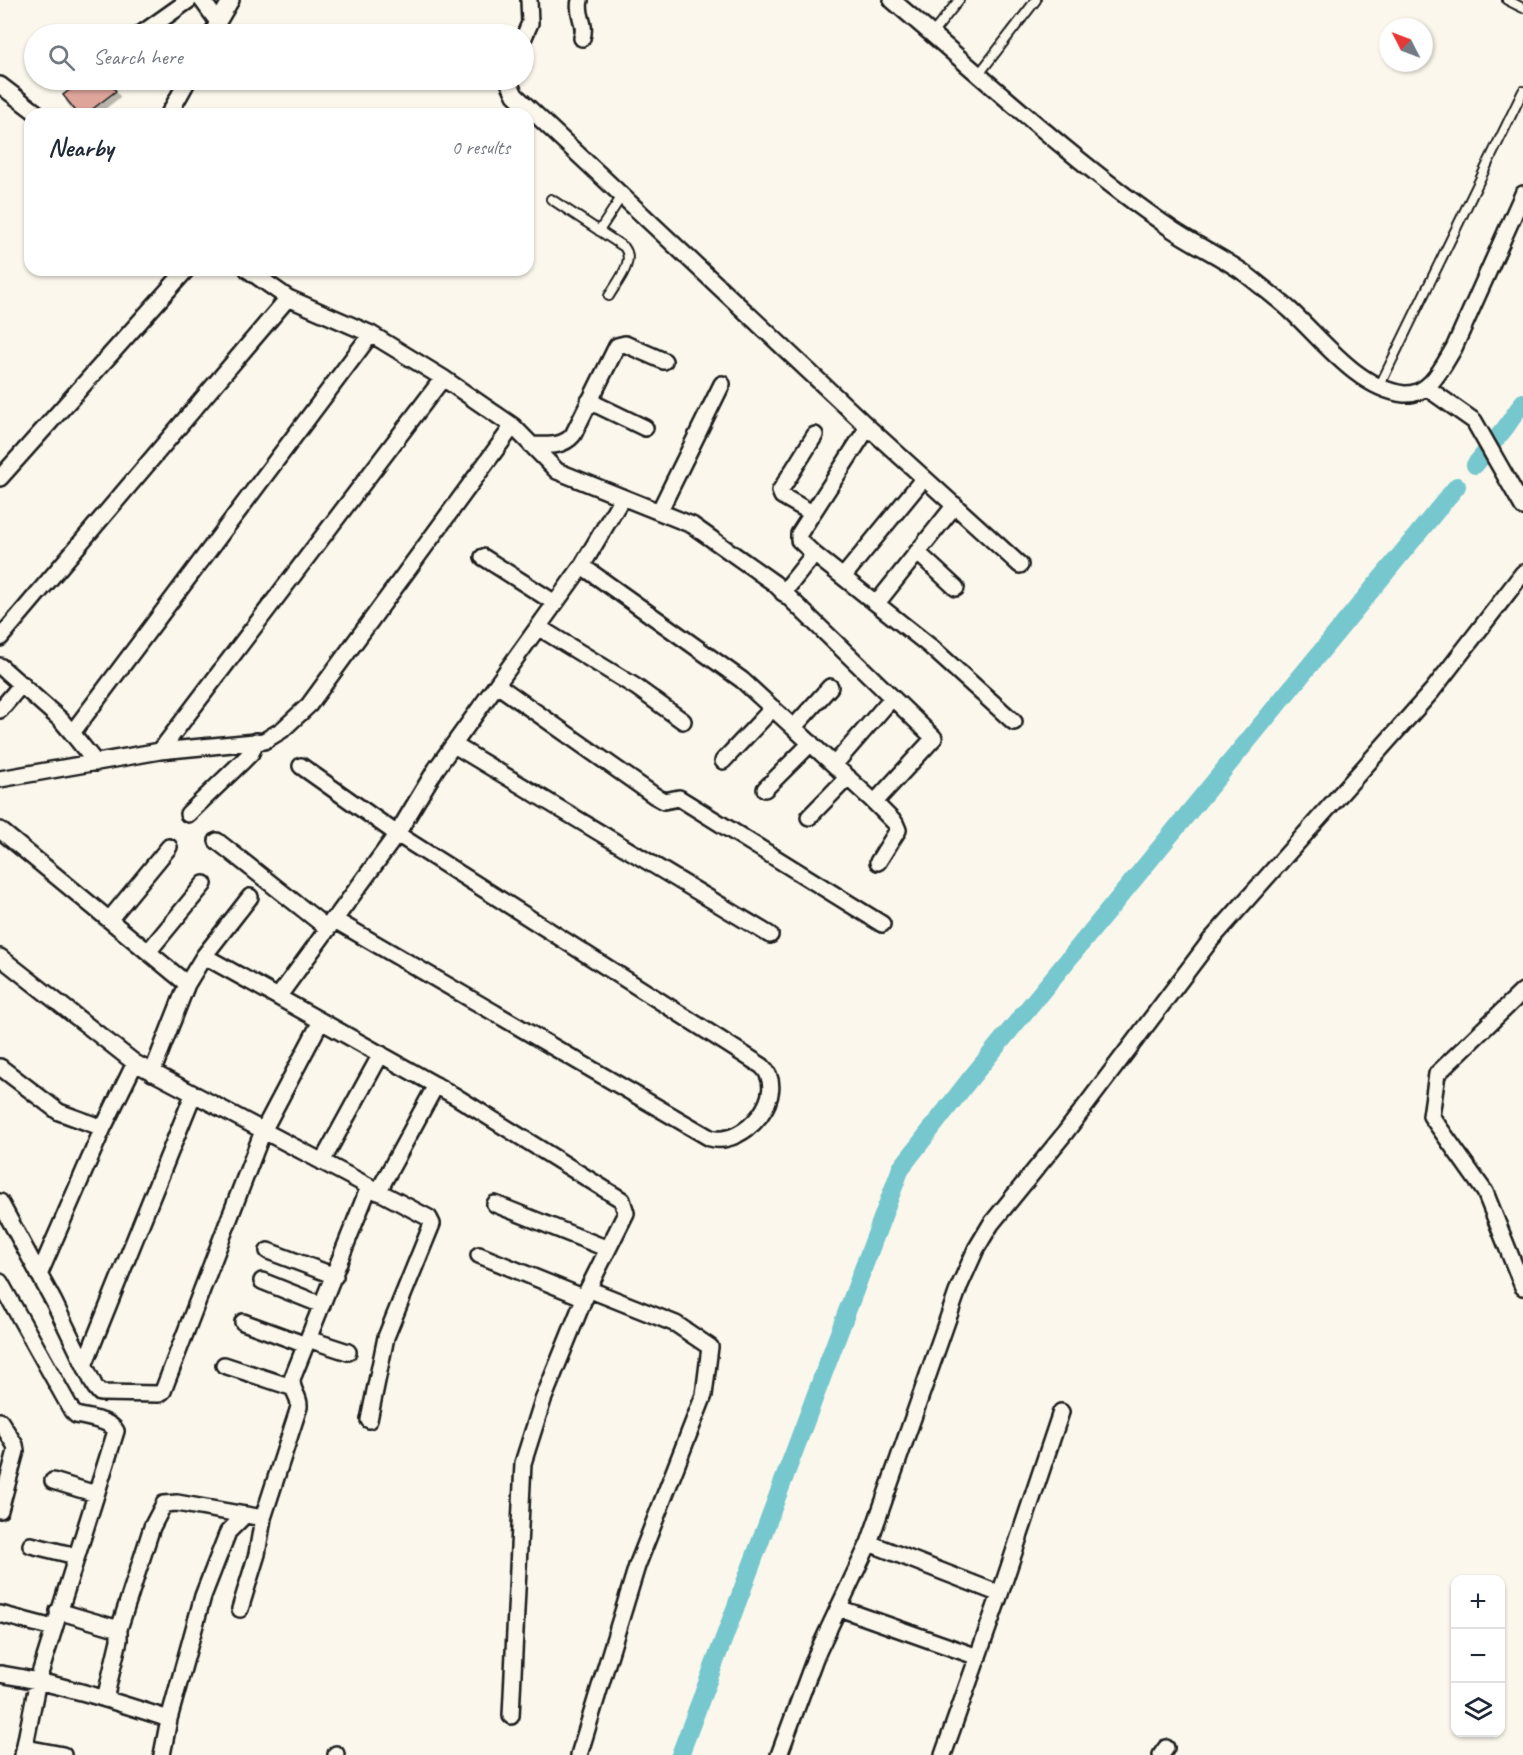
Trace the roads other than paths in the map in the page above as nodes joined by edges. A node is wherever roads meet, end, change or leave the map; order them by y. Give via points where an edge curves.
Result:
1 (189, 0) edge
2 (202, 0) edge
3 (231, 0) edge
4 (529, 0) edge
5 (580, 0) edge
6 (892, 0) edge
7 (959, 0) edge
8 (1036, 0) edge
9 (1507, 0) edge
10 (1523, 8) edge
11 (155, 24) edge
12 (213, 24) edge
13 (217, 24) edge
14 (530, 24) edge
15 (932, 34) junction
16 (582, 38) dead end
17 (979, 74) junction
18 (0, 85) edge
19 (182, 90) edge
20 (513, 90) edge
21 (1523, 91) edge
22 (30, 108) edge
23 (172, 108) edge
24 (529, 108) edge
25 (534, 113) edge
26 (1523, 194) edge
27 (622, 196) junction
28 (551, 199) dead end
29 (599, 231) junction
30 (181, 276) edge
31 (257, 276) edge
32 (609, 296) dead end
33 (288, 298) junction
34 (371, 334) junction
35 (664, 361) dead end
36 (443, 378) junction
37 (722, 384) dead end
38 (1379, 387) junction
39 (1427, 388) junction
40 (589, 401) junction
41 (513, 426) junction
42 (868, 427) junction
43 (645, 428) dead end
44 (815, 435) dead end
45 (531, 445) junction
46 (0, 478) edge
47 (924, 478) junction
48 (622, 498) junction
49 (955, 505) junction
50 (1523, 507) edge
51 (659, 512) junction
52 (812, 513) junction
53 (917, 552) junction
54 (814, 554) junction
55 (483, 557) dead end
56 (1020, 565) dead end
57 (582, 566) junction
58 (1523, 573) edge
59 (843, 577) junction
60 (956, 588) dead end
61 (783, 593) junction
62 (555, 603) junction
63 (877, 603) junction
64 (538, 627) junction
65 (0, 638) edge
66 (0, 666) edge
67 (22, 684) junction
68 (497, 685) junction
69 (830, 687) dead end
70 (892, 698) junction
71 (773, 708) junction
72 (0, 710) edge
73 (683, 721) dead end
74 (1014, 722) dead end
75 (794, 728) junction
76 (72, 733) junction
77 (256, 741) junction
78 (811, 743) junction
79 (454, 745) junction
80 (160, 751) junction
81 (723, 762) dead end
82 (96, 763) junction
83 (834, 765) junction
84 (301, 766) dead end
85 (848, 777) junction
86 (0, 779) edge
87 (765, 789) dead end
88 (875, 802) junction
89 (188, 814) dead end
90 (809, 817) dead end
91 (0, 830) edge
92 (397, 834) junction
93 (217, 841) dead end
94 (169, 847) dead end
95 (878, 862) dead end
96 (204, 884) dead end
97 (250, 897) dead end
98 (109, 920) junction
99 (330, 924) junction
100 (882, 924) dead end
101 (770, 935) dead end
102 (148, 952) junction
103 (204, 956) junction
104 (0, 957) edge
105 (187, 984) junction
106 (1523, 991) edge
107 (278, 997) junction
108 (321, 1021) junction
109 (381, 1054) junction
110 (135, 1063) junction
111 (0, 1066) edge
112 (152, 1072) junction
113 (436, 1085) junction
114 (193, 1095) junction
115 (103, 1128) junction
116 (263, 1131) junction
117 (322, 1162) junction
118 (374, 1189) junction
119 (0, 1202) edge
120 (495, 1204) dead end
121 (608, 1249) junction
122 (267, 1251) dead end
123 (479, 1255) dead end
124 (39, 1275) junction
125 (334, 1276) junction
126 (262, 1281) dead end
127 (0, 1282) edge
128 (1523, 1287) edge
129 (586, 1294) junction
130 (322, 1305) junction
131 (243, 1322) dead end
132 (307, 1342) junction
133 (348, 1352) dead end
134 (85, 1363) junction
135 (224, 1365) dead end
136 (291, 1387) junction
137 (1061, 1412) dead end
138 (369, 1420) dead end
139 (0, 1421) edge
140 (52, 1481) dead end
141 (2, 1493) edge
142 (96, 1494) junction
143 (0, 1510) edge
144 (245, 1515) junction
145 (263, 1518) junction
146 (869, 1543) junction
147 (31, 1545) dead end
148 (76, 1556) junction
149 (1000, 1594) junction
150 (839, 1608) junction
151 (240, 1609) dead end
152 (58, 1611) junction
153 (0, 1614) edge
154 (53, 1628) junction
155 (119, 1629) junction
156 (978, 1657) junction
157 (0, 1674) edge
158 (38, 1680) junction
159 (105, 1699) junction
160 (511, 1716) dead end
161 (169, 1719) junction
162 (24, 1752) edge
163 (63, 1755) edge
164 (162, 1755) edge
165 (579, 1755) edge
166 (778, 1755) edge
167 (943, 1755) edge

1 - 11 street
2 - 12 street
3 - 13 street
4 - 14 street
5 - 16 street via 578,9 585,26
6 - 15 street
7 - 15 lane
8 - 17 lane
9 - 10 lane
15 - 17 street
17 - 38 street via 1173,230 1245,274 1368,382
18 - 22 street
19 - 23 street
20 - 24 street
21 - 38 lane
25 - 27 street
26 - 39 street via 1454,348
27 - 29 lane
27 - 42 street
28 - 29 lane
29 - 32 lane via 624,247 629,256
30 - 46 street
31 - 33 street
33 - 34 street
33 - 65 street
34 - 36 street
34 - 76 street
35 - 40 street via 625,344 616,346
36 - 41 street
36 - 80 street
37 - 51 street
38 - 39 street via 1406,394
39 - 50 street via 1474,421
40 - 43 street
40 - 45 street via 567,441
41 - 45 street
41 - 77 street via 309,705 282,730 264,741
42 - 47 street
42 - 52 street
44 - 52 street via 780,491
45 - 48 street via 557,471
47 - 49 street
47 - 59 street
48 - 51 street
48 - 57 street
49 - 53 street
49 - 56 street
51 - 61 street via 692,525
52 - 54 street via 799,540
53 - 60 street
53 - 63 street
54 - 59 street
54 - 61 street
55 - 62 street
57 - 62 street
57 - 71 street via 732,672
58 - 146 street via 1432,691 1210,941 991,1224 959,1287
59 - 63 street
61 - 70 street
62 - 64 street
63 - 74 street
64 - 68 street
64 - 73 street
66 - 67 street
67 - 72 street
67 - 76 street
68 - 79 street
68 - 100 street via 664,801 679,798
69 - 75 street
70 - 83 street
70 - 88 street via 934,738
71 - 75 street
71 - 81 street
75 - 78 street
76 - 82 street
77 - 80 street
77 - 89 street via 242,762
78 - 83 street
78 - 87 street
79 - 92 street
79 - 101 street
80 - 82 street
82 - 86 street
83 - 85 street
84 - 92 street
85 - 88 street
85 - 90 street
88 - 95 street via 898,830
91 - 98 street
92 - 99 street
92 - 99 street via 762,1066 771,1078 770,1091 758,1118 732,1138 710,1138
93 - 99 street
94 - 98 street
96 - 102 street
97 - 103 street
98 - 102 street
99 - 107 street
102 - 105 street
103 - 105 street
103 - 107 street
104 - 110 street
105 - 112 street
106 - 128 street via 1437,1074 1431,1116 1485,1192
107 - 108 street
108 - 109 street
108 - 116 street
109 - 113 street
109 - 117 street
110 - 112 street
110 - 115 street
111 - 115 street via 59,1112
112 - 114 street
113 - 118 street
113 - 121 street via 622,1200 626,1213
114 - 116 street
114 - 134 street
115 - 124 street
116 - 117 street
116 - 134 street via 163,1391 155,1396 100,1393
117 - 118 street
118 - 125 street
118 - 138 street via 429,1218 432,1224 386,1336
119 - 124 street
120 - 121 street
121 - 129 street
122 - 125 street
123 - 129 street
124 - 134 street
125 - 130 street
126 - 130 street
127 - 142 street via 72,1412 108,1424 116,1431
129 - 160 street via 543,1400 523,1464
129 - 165 street via 676,1324 710,1347 704,1395 637,1566
130 - 132 street
131 - 132 street
132 - 133 street
132 - 136 street
135 - 136 street
136 - 145 street via 299,1407
137 - 149 street
139 - 141 street via 16,1451
140 - 142 street
141 - 143 street
142 - 148 street
144 - 145 street
144 - 155 street via 164,1504 152,1527
144 - 161 street via 228,1532 203,1596
145 - 151 street via 257,1554
146 - 149 street
146 - 150 street
147 - 148 street
148 - 152 street
149 - 156 street
150 - 156 street
150 - 166 street via 815,1658
152 - 154 street
152 - 155 street
153 - 154 street
154 - 158 street
155 - 159 street
156 - 167 street
157 - 158 street
158 - 159 street
158 - 162 street
159 - 161 street
161 - 164 street
162 - 163 street

